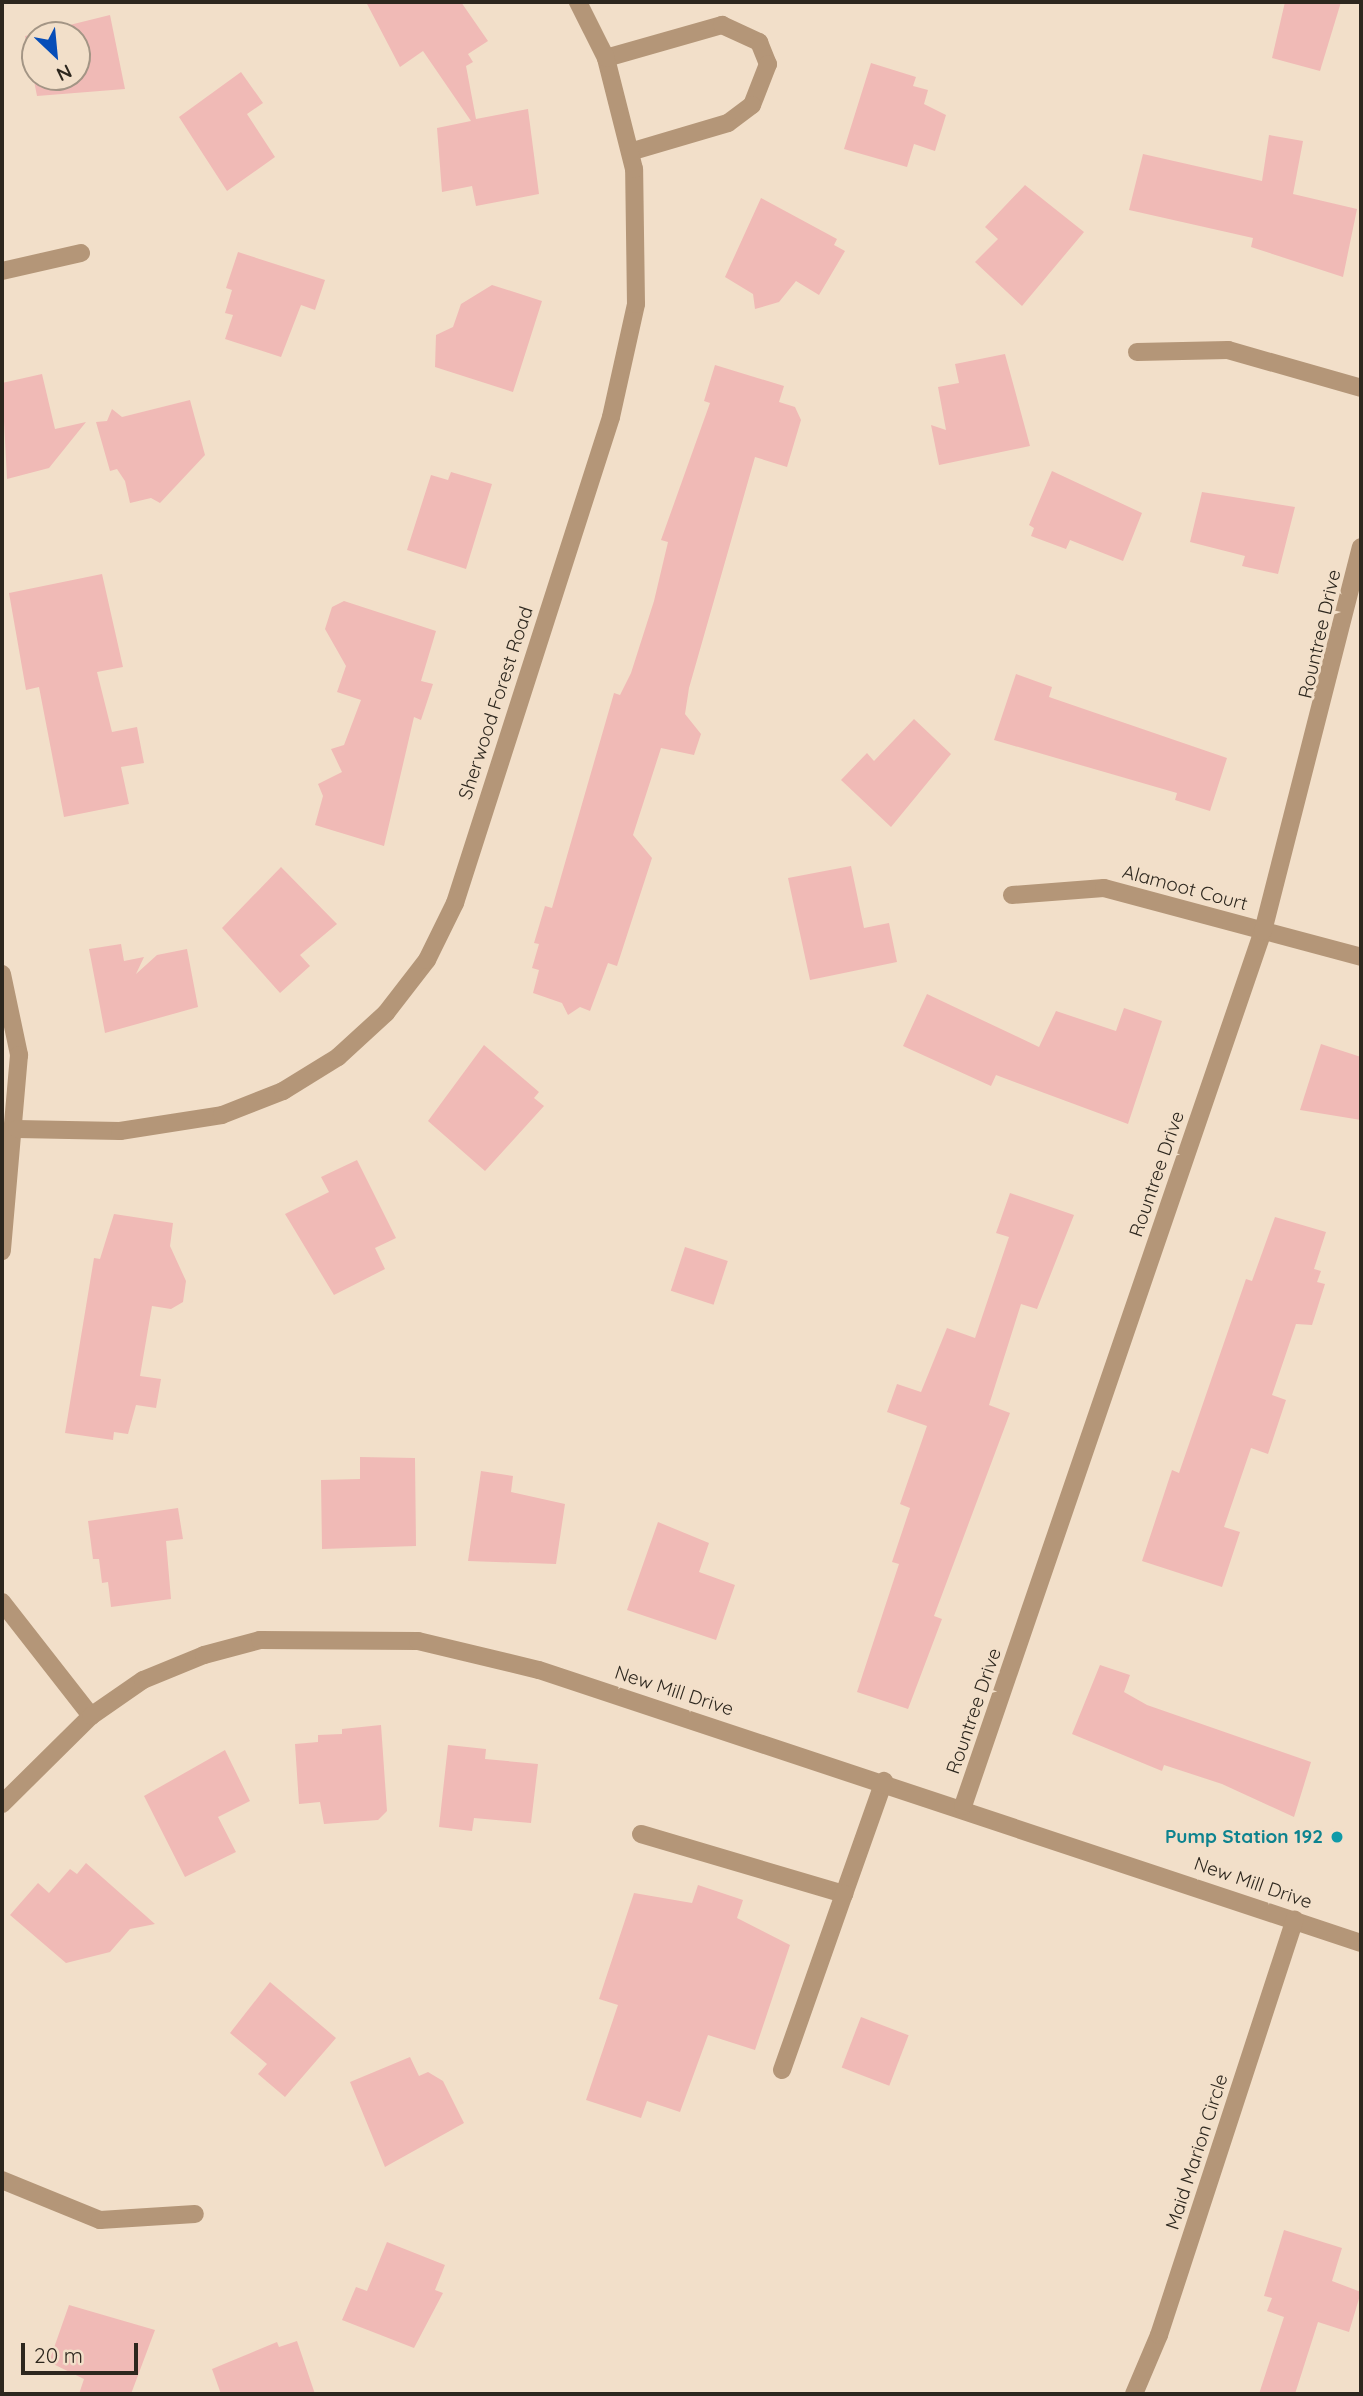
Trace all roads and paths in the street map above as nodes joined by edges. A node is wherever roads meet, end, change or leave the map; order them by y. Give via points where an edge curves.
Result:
1 (578, 2) edge
2 (606, 58) junction
3 (630, 152) junction
4 (81, 253) dead end
5 (2, 271) edge
6 (1137, 352) dead end
7 (1361, 387) edge
8 (1361, 547) edge
9 (1012, 895) dead end
10 (1263, 931) junction
11 (1361, 957) edge
12 (2, 974) edge
13 (18, 1129) junction
14 (2, 1251) edge
15 (2, 1602) edge
16 (91, 1716) junction
17 (884, 1781) junction
18 (2, 1804) edge
19 (963, 1807) junction
20 (641, 1834) dead end
21 (844, 1894) junction
22 (1295, 1920) junction
23 (1361, 1943) edge
24 (782, 2070) dead end
25 (2, 2180) edge
26 (195, 2214) dead end
27 (1133, 2394) edge

1 - 2 street, Sherwood Forest Road
2 - 3 street, Sherwood Forest Road
2 - 3 street via 722,26 759,42 768,64 752,105 728,123
3 - 13 street, Sherwood Forest Road via 640,243 636,304 611,417 455,903 427,960 386,1013 348,1048 283,1091 222,1115 120,1131
4 - 5 street
6 - 7 street via 1228,351
8 - 10 street, Rountree Drive
9 - 10 street, Alamoot Court via 1104,888
10 - 11 street, Alamoot Court
10 - 19 street, Rountree Drive
12 - 13 street via 19,1055
13 - 14 street
15 - 16 street
16 - 17 street, New Mill Drive via 143,1680 260,1640 418,1641 539,1670
16 - 18 street, New Mill Drive
17 - 19 street, New Mill Drive
17 - 21 street
19 - 22 street, New Mill Drive
20 - 21 street
21 - 24 street
22 - 23 street, New Mill Drive
22 - 27 street, Maid Marion Circle via 1159,2335
25 - 26 street via 100,2220

